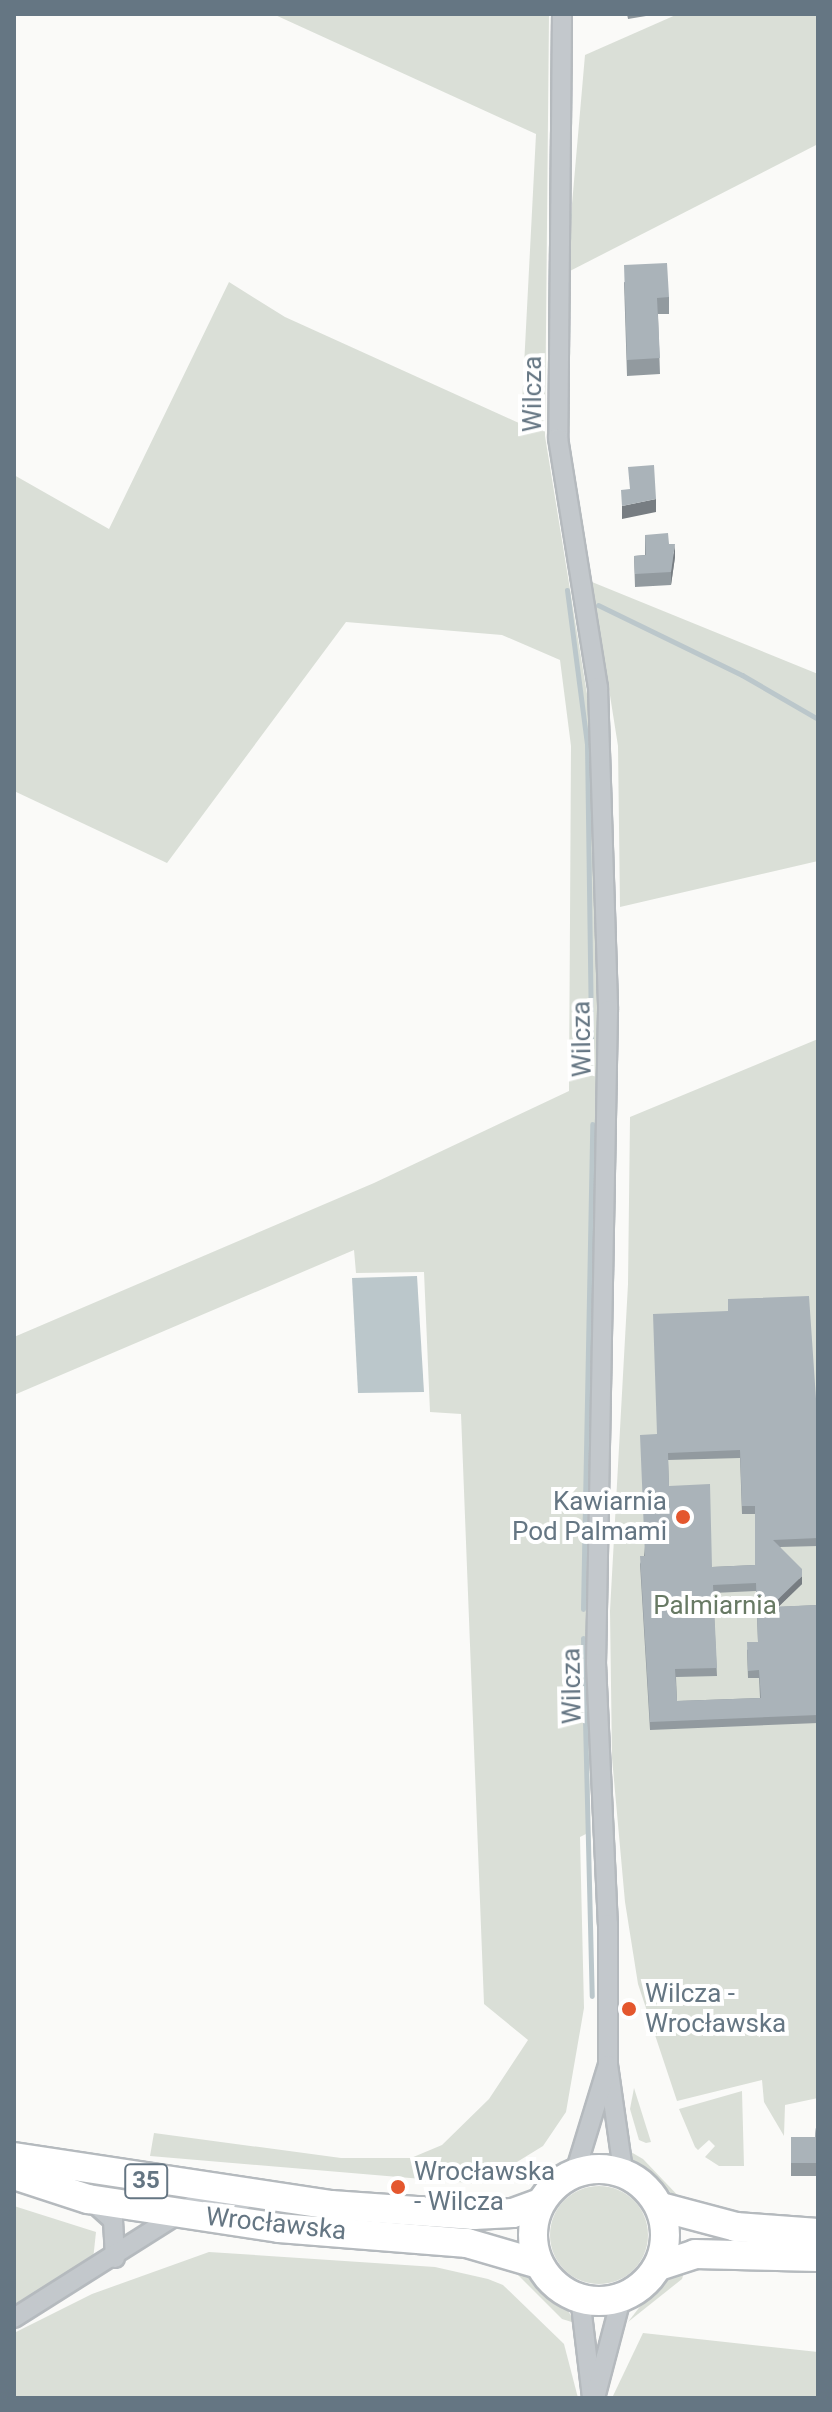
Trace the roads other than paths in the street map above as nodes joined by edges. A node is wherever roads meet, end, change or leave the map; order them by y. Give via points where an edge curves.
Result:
1 (562, 14) edge
2 (608, 2065) junction
3 (14, 2157) edge
4 (14, 2175) edge
5 (574, 2176) junction
6 (624, 2177) junction
7 (88, 2199) junction
8 (278, 2201) junction
9 (538, 2204) junction
10 (661, 2207) junction
11 (169, 2221) junction
12 (818, 2233) edge
13 (818, 2257) edge
14 (115, 2258) junction
15 (539, 2264) junction
16 (659, 2266) junction
17 (622, 2295) junction
18 (580, 2297) junction
19 (14, 2318) edge
20 (594, 2398) edge

1 - 2 street, Wilcza via 558,438 598,687 608,1010 596,1663 608,1924
2 - 5 street, Wilcza
2 - 6 street, Wilcza
3 - 8 main road, Wrocławska / 35
4 - 7 main road, Wrocławska / 35
5 - 6 main road via 597,2171
5 - 9 main road, 35
6 - 10 main road
7 - 11 main road, Wrocławska / 35
7 - 14 street via 113,2220
8 - 9 main road, Wrocławska / 35 via 474,2215 513,2213
8 - 11 street via 208,2202
9 - 15 main road via 531,2237
10 - 12 main road via 736,2227
10 - 16 main road via 668,2241
11 - 14 street
11 - 15 main road, Wrocławska / 35 via 467,2243
13 - 16 main road via 695,2254
14 - 19 street
15 - 18 main road, 35 via 550,2279
16 - 17 main road
17 - 18 main road
17 - 20 street
18 - 20 street

